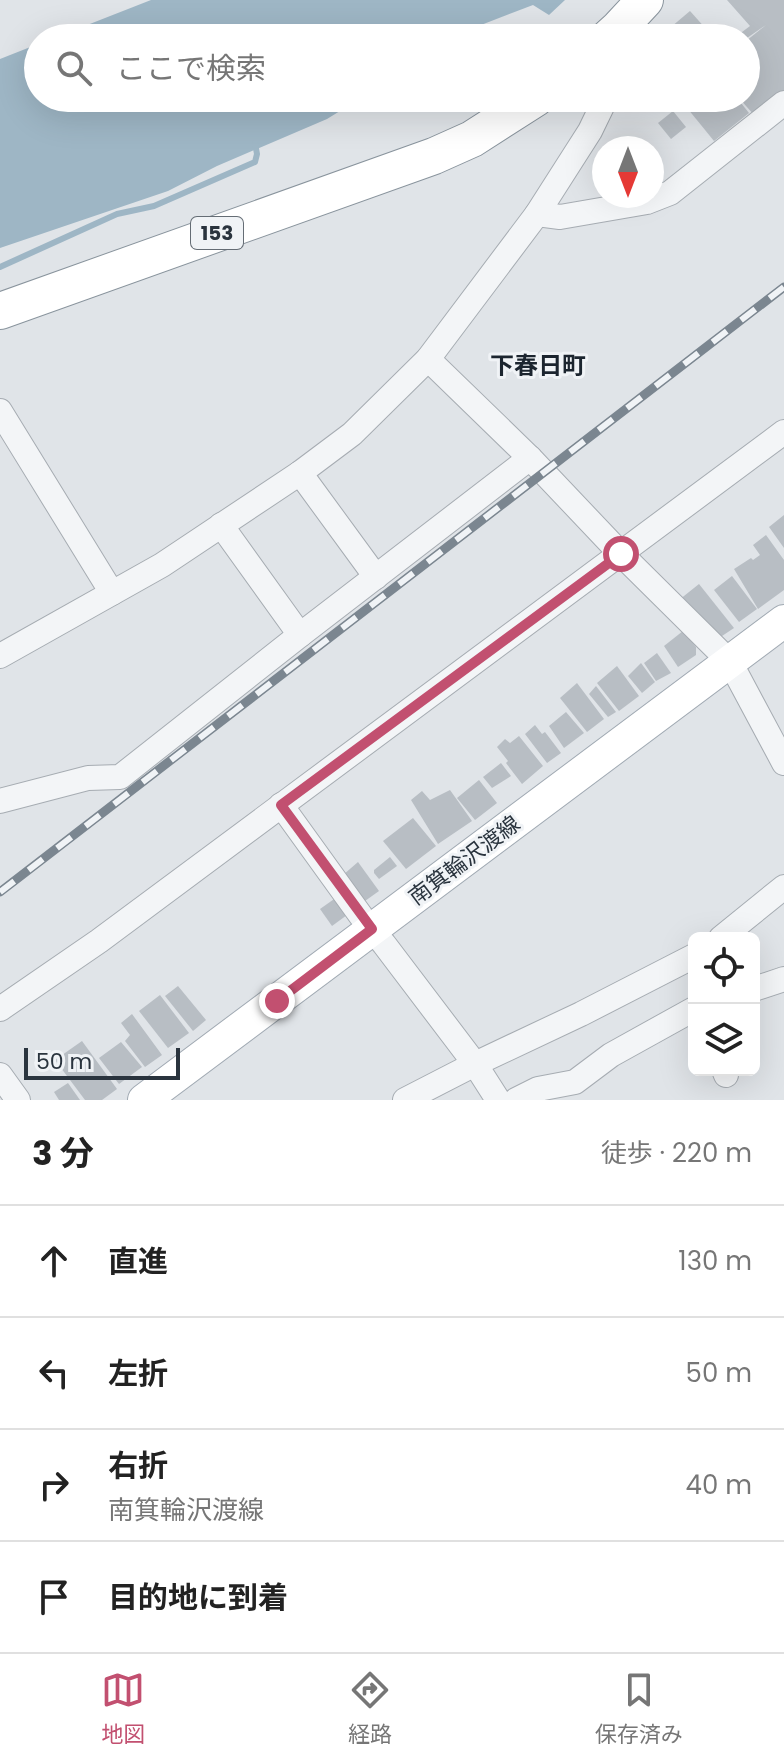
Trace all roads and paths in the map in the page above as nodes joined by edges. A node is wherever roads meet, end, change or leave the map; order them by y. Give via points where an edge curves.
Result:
1 (645, 0) edge
2 (624, 24) edge
3 (784, 103) edge
4 (514, 112) edge
5 (599, 112) edge
6 (537, 214) junction
7 (0, 311) edge
8 (428, 359) junction
9 (0, 411) edge
10 (784, 432) edge
11 (530, 458) junction
12 (300, 473) junction
13 (221, 525) junction
14 (621, 554) junction
15 (376, 577) junction
16 (112, 593) junction
17 (784, 621) edge
18 (300, 635) junction
19 (0, 656) edge
20 (730, 662) junction
21 (784, 763) edge
22 (0, 801) edge
23 (281, 805) junction
24 (784, 887) edge
25 (372, 929) junction
26 (728, 932) edge
27 (688, 959) edge
28 (784, 979) edge
29 (760, 987) edge
30 (0, 1009) edge
31 (688, 1012) edge
32 (475, 1064) junction
33 (0, 1075) edge
34 (18, 1100) edge
35 (144, 1100) edge
36 (405, 1100) edge
37 (498, 1100) edge
38 (516, 1100) edge

1 - 2 highway
3 - 6 street via 670,193 573,215
4 - 7 highway, 153 via 434,156
5 - 6 street
6 - 8 street
8 - 11 street
8 - 12 street via 352,434
9 - 16 street
10 - 14 street
11 - 14 street
11 - 15 street
12 - 13 street
12 - 15 street
13 - 16 street
13 - 18 street
14 - 20 street
14 - 23 street
15 - 18 street
16 - 19 street
17 - 20 main road, 南箕輪沢渡線
18 - 22 street via 120,777 88,778
20 - 21 street
20 - 25 main road, 南箕輪沢渡線
23 - 25 street
23 - 30 street
24 - 26 street
25 - 32 street
25 - 35 main road, 南箕輪沢渡線
27 - 32 street
28 - 29 street
31 - 38 street via 611,1055 575,1082 538,1089
32 - 36 street
32 - 37 street
33 - 34 street

